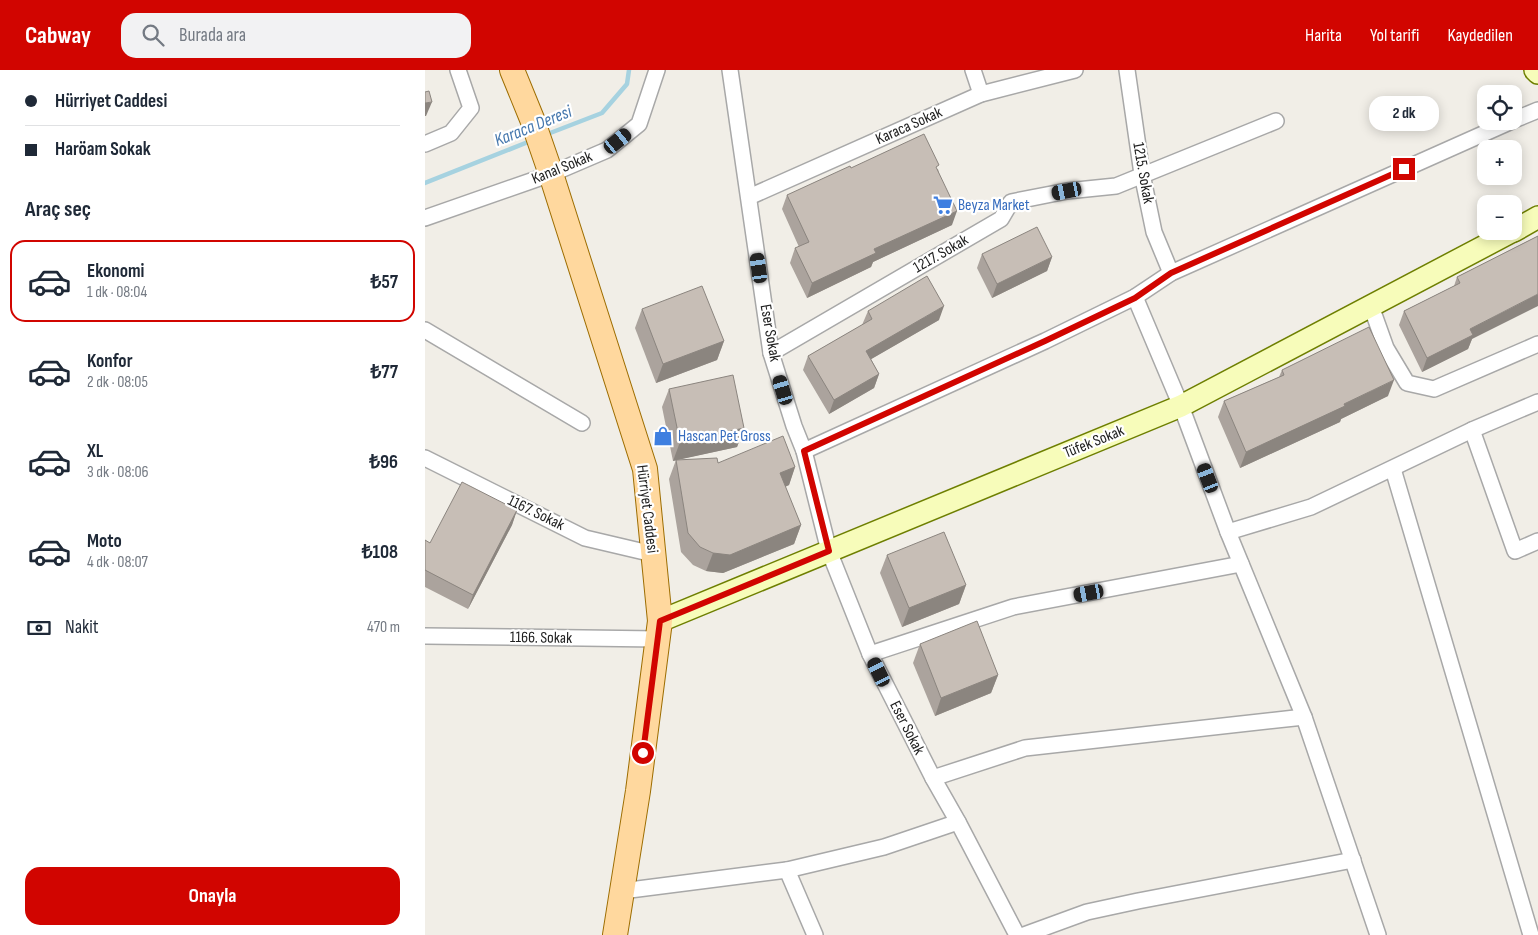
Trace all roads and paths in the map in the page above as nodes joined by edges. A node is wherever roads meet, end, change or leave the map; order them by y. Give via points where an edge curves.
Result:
1 (458, 70) edge
2 (512, 70) edge
3 (657, 70) edge
4 (730, 70) edge
5 (973, 70) edge
6 (1075, 70) edge
7 (1127, 70) edge
8 (1535, 70) edge
9 (1538, 73) edge
10 (981, 94) junction
11 (1538, 110) edge
12 (1522, 117) edge
13 (1276, 121) dead end
14 (1493, 130) edge
15 (425, 144) edge
16 (548, 166) junction
17 (1142, 174) junction
18 (749, 197) junction
19 (1538, 217) edge
20 (425, 218) edge
21 (1522, 226) edge
22 (1496, 240) edge
23 (1171, 273) junction
24 (1135, 298) junction
25 (1371, 306) junction
26 (425, 330) edge
27 (1538, 344) edge
28 (771, 353) junction
29 (1538, 402) edge
30 (1181, 406) junction
31 (582, 423) dead end
32 (1472, 430) junction
33 (804, 451) junction
34 (425, 458) edge
35 (1393, 469) junction
36 (1228, 532) junction
37 (1538, 541) edge
38 (829, 551) junction
39 (653, 554) junction
40 (1241, 564) junction
41 (659, 630) junction
42 (425, 636) edge
43 (870, 654) junction
44 (1305, 717) junction
45 (933, 778) junction
46 (958, 822) junction
47 (1353, 860) junction
48 (787, 870) junction
49 (622, 891) junction
50 (615, 935) edge
51 (815, 935) edge
52 (1017, 935) edge
53 (1024, 935) edge
54 (1378, 935) edge
55 (1531, 935) edge

1 - 15 street via 471,108 451,133
2 - 16 main road, Hürriyet Caddesi
3 - 16 street, Kanal Sokak via 639,124 607,150
4 - 18 street, Eser Sokak
5 - 10 street
6 - 10 street, Karaca Sokak
7 - 17 street, 1215. Sokak
8 - 9 street
10 - 18 street, Karaca Sokak
11 - 12 street
13 - 17 street
14 - 23 street
16 - 20 street, Kanal Sokak
16 - 39 main road, Hürriyet Caddesi via 645,469
17 - 23 street, 1215. Sokak via 1154,232
17 - 28 street, 1217. Sokak via 1116,186 1011,202 1001,219
18 - 28 street, Eser Sokak
19 - 21 street, Tüfek Sokak
22 - 25 street, Tüfek Sokak
23 - 24 street
24 - 30 street
24 - 33 street
25 - 27 street via 1386,348 1407,383 1434,389
25 - 30 street, Tüfek Sokak
26 - 31 street
28 - 33 street, Eser Sokak
29 - 32 street
30 - 36 street
30 - 38 street, Tüfek Sokak
32 - 35 street
32 - 37 street via 1515,551
33 - 38 street, Eser Sokak
34 - 39 street, 1167. Sokak via 585,538
35 - 36 street via 1311,507
35 - 55 street
36 - 40 street
38 - 41 street, Tüfek Sokak
38 - 43 street, Eser Sokak
39 - 41 main road, Hürriyet Caddesi
40 - 43 street via 1013,607
40 - 44 street
41 - 42 street, 1166. Sokak
41 - 49 main road, Hürriyet Caddesi
43 - 45 street, Eser Sokak
44 - 45 street via 1025,748
44 - 47 street
45 - 46 street, Eser Sokak
46 - 48 street via 884,848
46 - 52 street, Eser Sokak
47 - 53 street via 1087,912
47 - 54 street
48 - 49 street
48 - 51 street
49 - 50 main road, Hürriyet Caddesi

